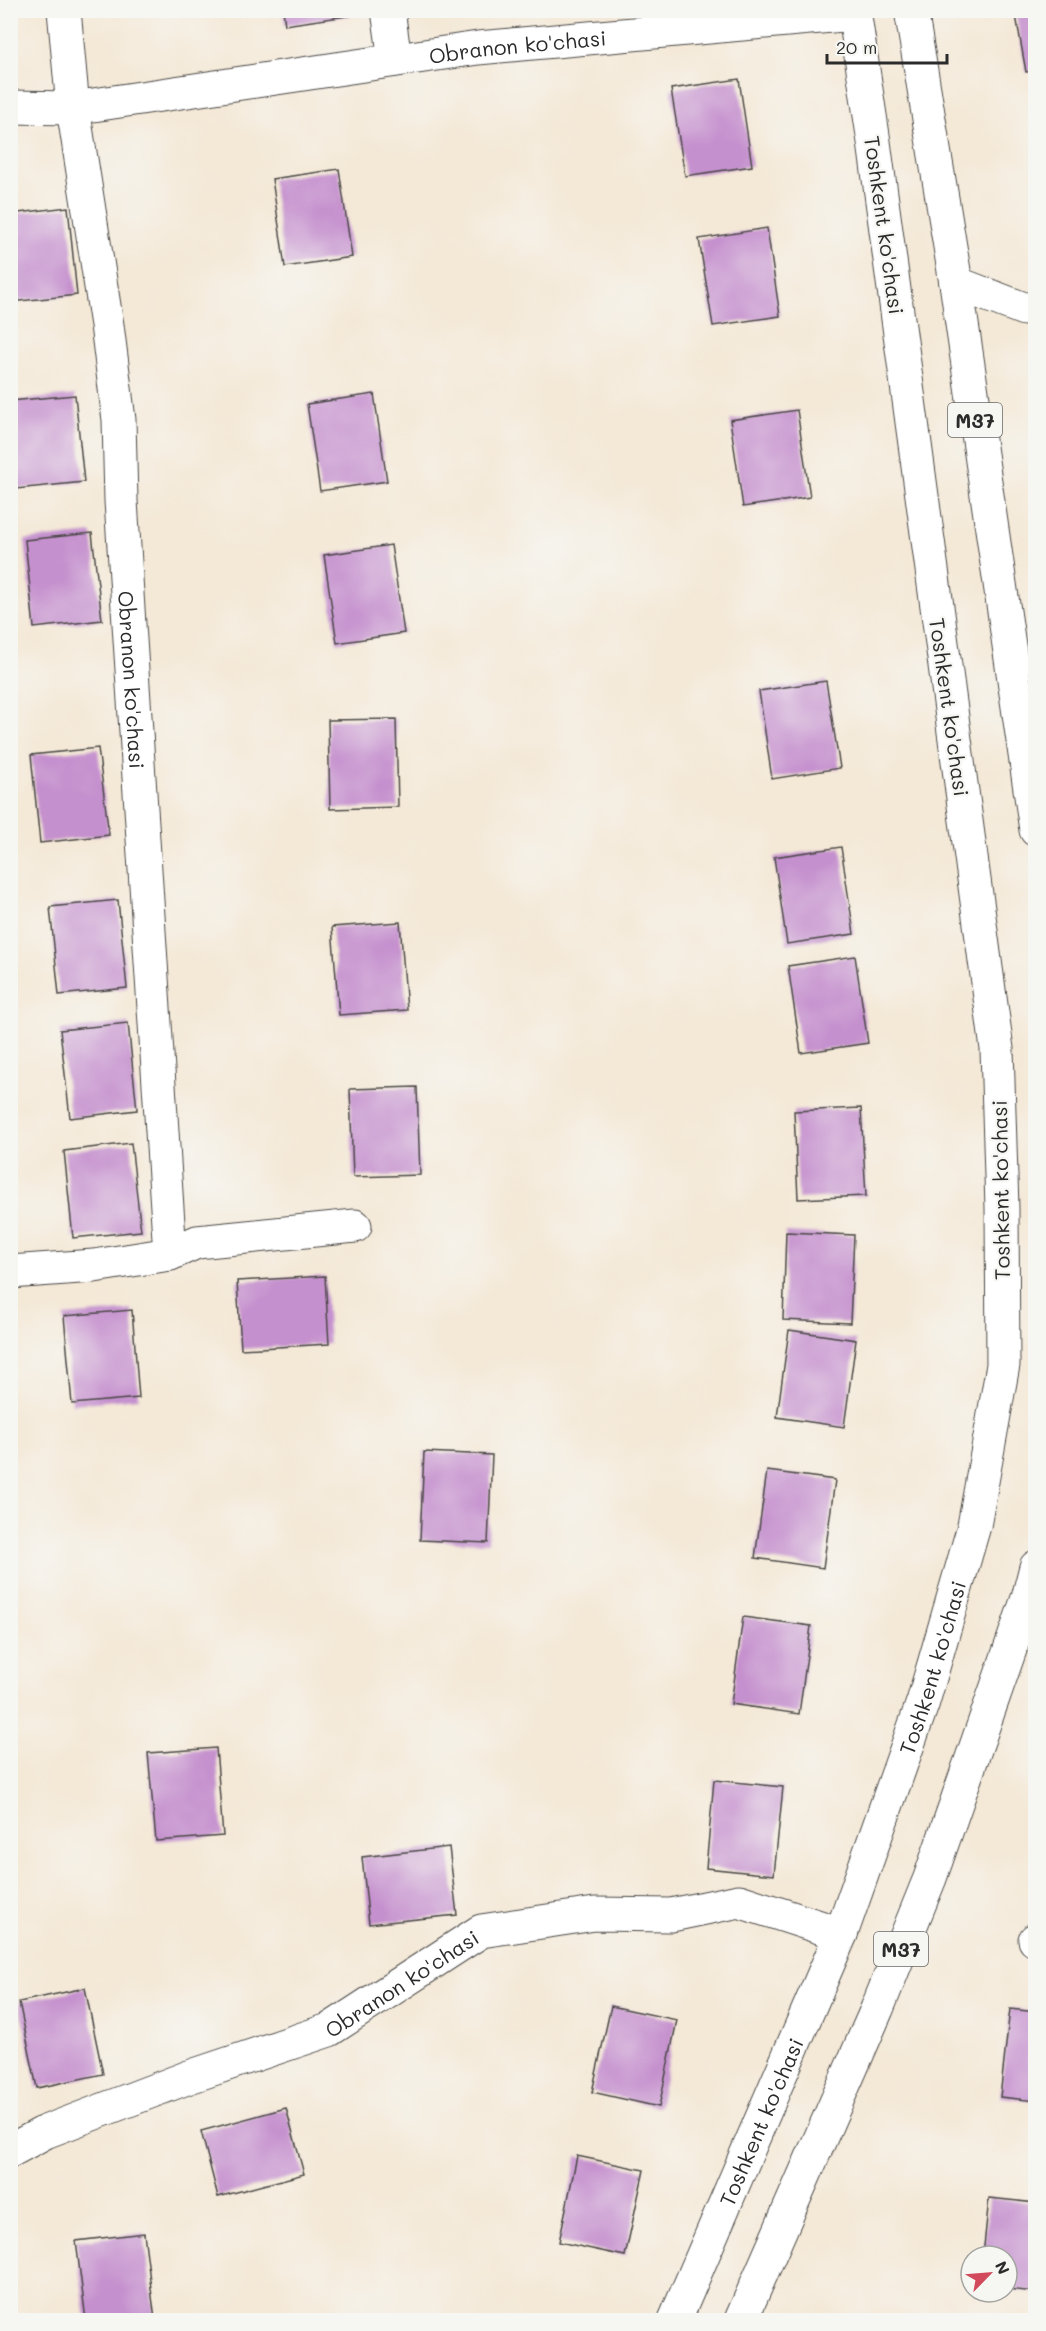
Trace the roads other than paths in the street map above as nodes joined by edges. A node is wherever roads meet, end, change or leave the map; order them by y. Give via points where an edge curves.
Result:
1 (64, 10) edge
2 (388, 10) edge
3 (910, 10) edge
4 (854, 12) edge
5 (395, 60) junction
6 (10, 107) edge
7 (73, 108) junction
8 (956, 284) junction
9 (1035, 309) edge
10 (1035, 830) edge
11 (355, 1226) dead end
12 (170, 1254) junction
13 (10, 1272) edge
14 (1035, 1566) edge
15 (841, 1934) junction
16 (10, 2151) edge
17 (675, 2320) edge
18 (741, 2320) edge

1 - 7 main road, Obranon ko'chasi
2 - 5 main road
3 - 8 main road, M37
4 - 5 main road, Obranon ko'chasi via 478,48
4 - 15 main road, Toshkent ko'chasi / M37 via 997,1049 1003,1365 974,1526 923,1702
5 - 7 main road, Obranon ko'chasi
6 - 7 main road, Obranon ko'chasi
7 - 12 main road, Obranon ko'chasi via 119,420
8 - 9 main road via 1024,309
8 - 10 main road, M37
11 - 12 main road via 196,1242
12 - 13 main road via 94,1266
14 - 18 main road, M37 via 1028,1598 930,1878
15 - 16 main road, Obranon ko'chasi via 739,1901 671,1914 595,1914 481,1931 329,2030 189,2077 45,2132
15 - 17 main road, Toshkent ko'chasi / M37

